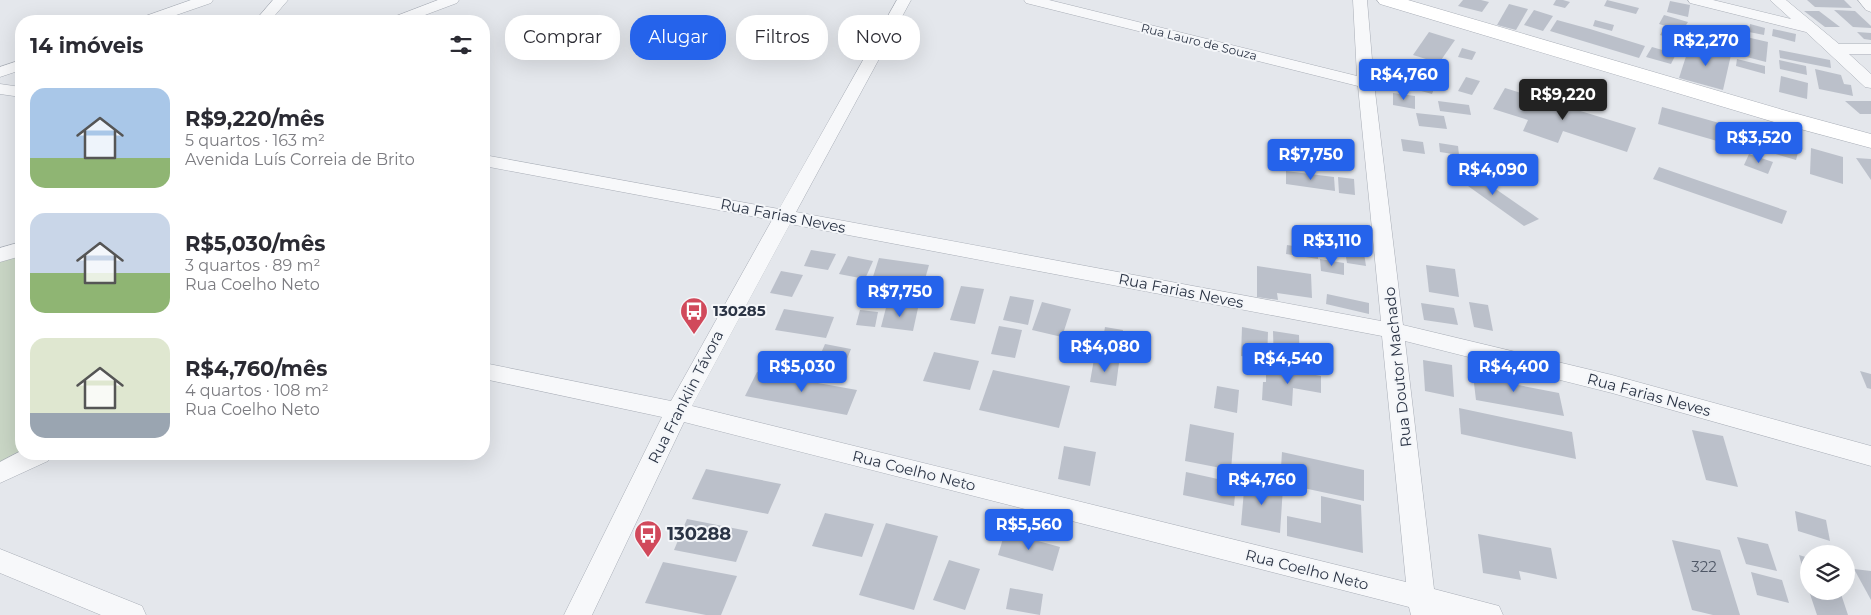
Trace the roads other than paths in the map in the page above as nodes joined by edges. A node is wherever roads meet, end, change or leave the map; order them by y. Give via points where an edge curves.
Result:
1 (206, 0) edge
2 (281, 0) edge
3 (452, 0) edge
4 (904, 0) edge
5 (1032, 0) edge
6 (1360, 0) edge
7 (1386, 0) edge
8 (1695, 0) edge
9 (1777, 0) edge
10 (1865, 0) edge
11 (1871, 7) edge
12 (163, 15) edge
13 (267, 15) edge
14 (412, 15) edge
15 (1812, 29) junction
16 (1835, 49) junction
17 (1871, 49) edge
18 (15, 67) edge
19 (0, 72) edge
20 (1366, 83) junction
21 (1871, 83) edge
22 (0, 88) edge
23 (15, 91) edge
24 (1871, 141) edge
25 (490, 161) edge
26 (784, 217) junction
27 (15, 251) edge
28 (0, 255) edge
29 (1394, 331) junction
30 (490, 372) edge
31 (677, 411) junction
32 (1871, 456) edge
33 (27, 460) edge
34 (0, 473) edge
35 (0, 562) edge
36 (1423, 607) edge
37 (132, 615) edge
38 (578, 615) edge
39 (1489, 615) edge

1 - 12 street
2 - 13 street
3 - 14 street
4 - 26 street, Rua Franklin Távora
5 - 20 street, Rua Lauro de Souza
6 - 20 street, Rua Doutor Machado
7 - 24 main road
8 - 15 street
9 - 15 street
10 - 11 street
15 - 16 street
16 - 17 street
16 - 21 street
18 - 19 street
20 - 29 street, Rua Doutor Machado
22 - 23 street
25 - 26 street, Rua Farias Neves
26 - 29 street, Rua Farias Neves
26 - 31 street, Rua Franklin Távora
27 - 28 street
29 - 32 street, Rua Farias Neves via 1612,384
29 - 36 street, Rua Doutor Machado
30 - 31 street, Rua Coelho Neto
31 - 36 street, Rua Coelho Neto
31 - 38 street, Rua Franklin Távora
33 - 34 street
35 - 37 street
36 - 39 street, Rua Coelho Neto

